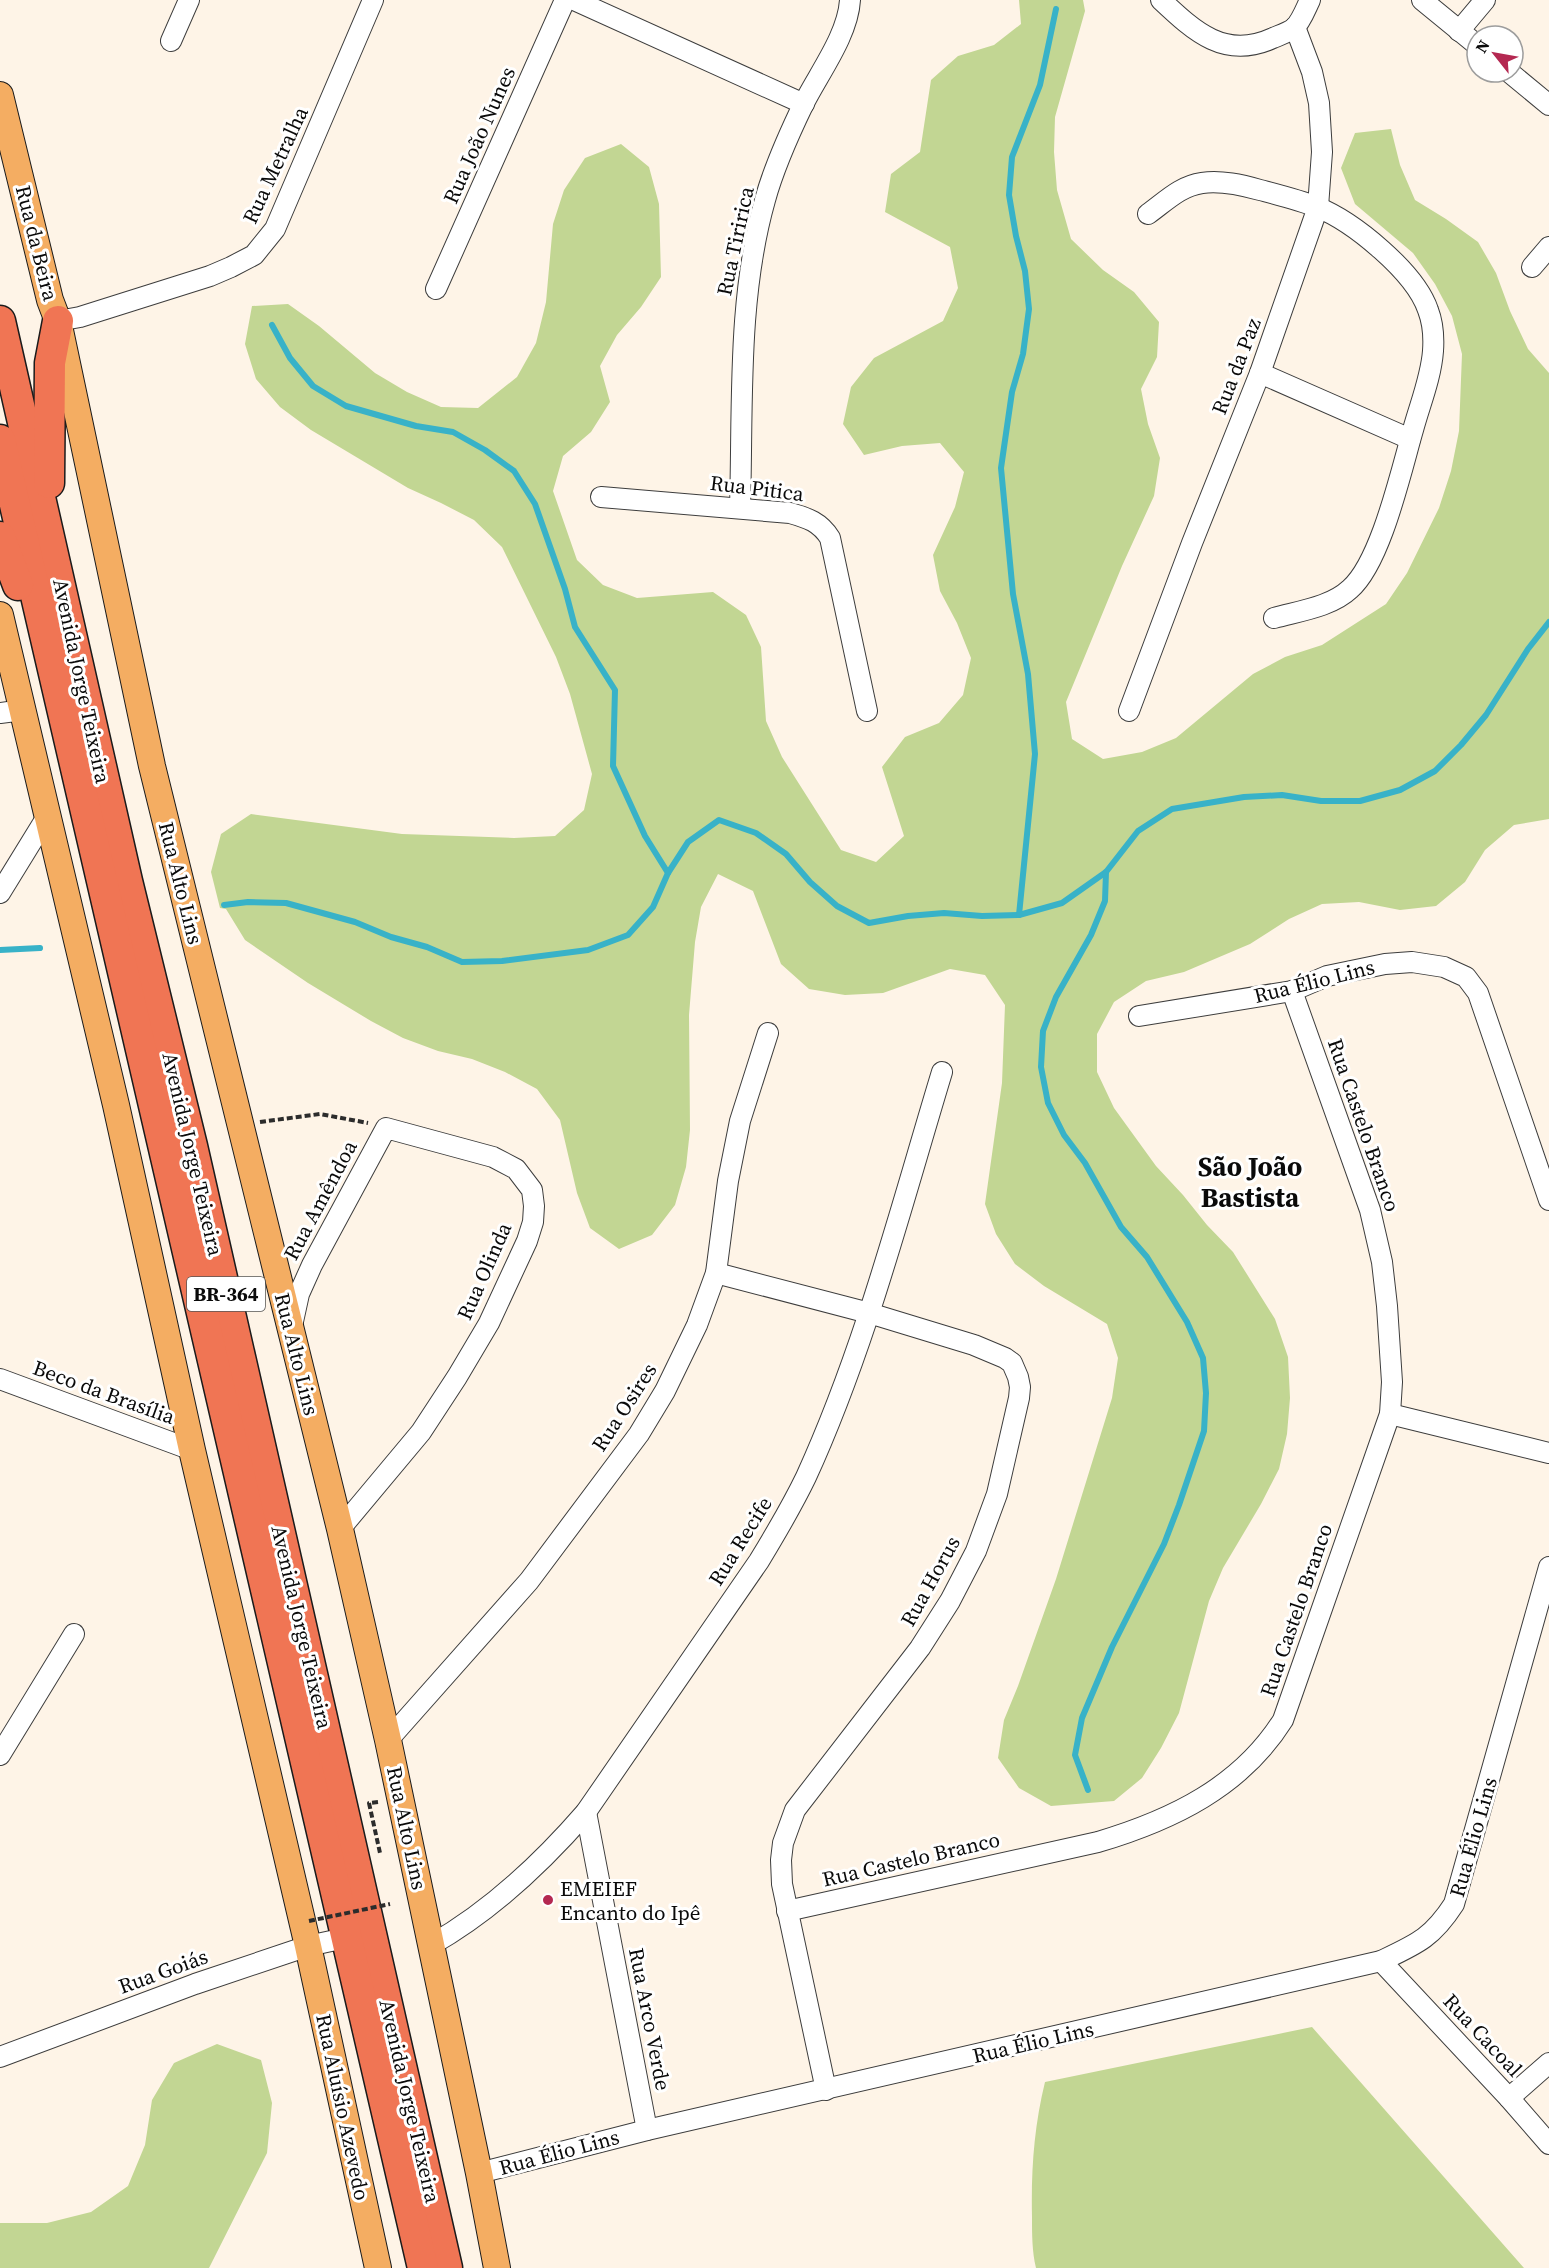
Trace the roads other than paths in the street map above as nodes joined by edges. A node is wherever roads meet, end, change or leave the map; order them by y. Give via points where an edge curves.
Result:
1 (189, 0) edge
2 (373, 0) edge
3 (565, 0) edge
4 (574, 0) edge
5 (850, 0) edge
6 (1161, 0) edge
7 (1310, 0) edge
8 (1422, 0) edge
9 (1485, 0) edge
10 (1295, 27) junction
11 (1459, 31) junction
12 (1465, 36) edge
13 (171, 41) dead end
14 (1524, 84) edge
15 (0, 95) edge
16 (804, 104) junction
17 (1549, 105) edge
18 (1318, 207) junction
19 (1148, 214) dead end
20 (1549, 247) edge
21 (1532, 267) dead end
22 (436, 289) dead end
23 (0, 321) edge
24 (58, 321) junction
25 (1260, 373) junction
26 (1410, 439) junction
27 (0, 440) edge
28 (601, 497) dead end
29 (740, 508) junction
30 (48, 525) junction
31 (0, 537) edge
32 (0, 615) edge
33 (1274, 618) dead end
34 (867, 711) dead end
35 (1129, 711) dead end
36 (12, 712) edge
37 (64, 719) junction
38 (152, 766) joint
39 (48, 815) junction
40 (0, 893) edge
41 (1292, 991) junction
42 (1138, 1016) dead end
43 (768, 1033) dead end
44 (942, 1072) dead end
45 (386, 1128) joint
46 (1549, 1200) edge
47 (716, 1273) junction
48 (869, 1313) junction
49 (291, 1332) junction
50 (0, 1379) edge
51 (1390, 1414) junction
52 (192, 1450) junction
53 (1549, 1453) edge
54 (340, 1529) junction
55 (1549, 1567) edge
56 (74, 1634) dead end
57 (388, 1740) junction
58 (0, 1755) edge
59 (586, 1812) junction
60 (786, 1911) junction
61 (309, 1934) junction
62 (345, 1938) junction
63 (431, 1945) junction
64 (1381, 1961) junction
65 (0, 2057) edge
66 (1549, 2063) edge
67 (826, 2090) junction
68 (1509, 2098) junction
69 (647, 2130) junction
70 (1549, 2144) edge
71 (479, 2174) junction
72 (437, 2220) junction
73 (378, 2268) edge
74 (423, 2268) edge
75 (447, 2268) edge
76 (462, 2268) edge
77 (497, 2268) edge

1 - 13 street
2 - 24 street, Rua Metralha via 275,229 254,255 210,276
3 - 22 street, Rua João Nunes
4 - 16 street
5 - 16 street, Rua Tiririca via 832,52
6 - 10 street via 1190,25 1230,47 1262,44
7 - 10 street
8 - 11 street
9 - 11 street
10 - 18 street, Rua da Paz via 1319,103 1322,152
11 - 12 street
14 - 17 street
15 - 24 main road, Rua da Beira
16 - 29 street, Rua Tiririca via 765,199 749,278
18 - 19 street via 1219,182 1188,186
18 - 25 street, Rua da Paz
18 - 26 street via 1358,232 1407,275 1428,311 1433,329 1431,369
20 - 21 street
23 - 30 highway, Avenida Jorge Teixeira / BR-364
24 - 30 highway via 50,363
24 - 38 main road, Rua da Beira
25 - 26 street
25 - 35 street, Rua da Paz
26 - 33 street via 1391,505 1367,567 1357,582 1341,597
27 - 37 highway, Avenida Jorge Teixeira / BR-364
28 - 29 street, Rua Pitica
29 - 34 street, Rua Pitica via 790,513 809,518 825,530 830,538
30 - 72 highway, Avenida Jorge Teixeira / BR-364
31 - 37 highway
32 - 36 main road, Rua Aluísio Azevedo
36 - 39 main road, Rua Aluísio Azevedo
37 - 62 highway, Avenida Jorge Teixeira / BR-364
38 - 49 main road, Rua Alto Lins
39 - 40 street
39 - 52 main road, Rua Aluísio Azevedo
41 - 42 street, Rua Élio Lins
41 - 46 street, Rua Élio Lins via 1327,976 1385,964 1434,965 1466,977 1478,993
41 - 51 street, Rua Castelo Branco via 1375,1231 1390,1335
43 - 47 street, Rua Osires via 740,1121
44 - 48 street, Rua Recife
45 - 49 street, Rua Amêndoa via 303,1284
45 - 54 street, Rua Olinda via 493,1157 516,1169 532,1190 533,1222 489,1323 457,1377 421,1432
47 - 48 street, Rua Horus
47 - 57 street, Rua Osires via 677,1369 639,1434 529,1581
48 - 59 street, Rua Recife via 830,1421 783,1521
48 - 60 street, Rua Horus via 1005,1358 1016,1369 1019,1398 997,1494 976,1551 950,1601 904,1672 795,1810 780,1860
49 - 54 main road, Rua Alto Lins
50 - 52 street, Beco da Brasília
51 - 53 street
51 - 60 street, Rua Castelo Branco via 1291,1701 1271,1739 1242,1770 1186,1809 1135,1831
52 - 61 main road, Rua Aluísio Azevedo
54 - 57 main road, Rua Alto Lins
55 - 64 street, Rua Élio Lins via 1454,1904 1436,1930
56 - 58 street
57 - 63 main road, Rua Alto Lins
59 - 63 street, Rua Recife via 499,1898
59 - 69 street, Rua Arco Verde
60 - 67 street, Rua Horus
61 - 62 street, Rua Goiás
61 - 65 street, Rua Goiás via 195,1984
61 - 73 main road, Rua Aluísio Azevedo
62 - 74 highway, Avenida Jorge Teixeira / BR-364
63 - 71 main road, Rua Élio Lins
64 - 67 street, Rua Élio Lins
64 - 68 street, Rua Cacoal
66 - 68 street
67 - 69 street, Rua Élio Lins
68 - 70 street, Rua Cacoal
69 - 71 street, Rua Élio Lins
71 - 77 main road
72 - 75 highway, Avenida Jorge Teixeira / BR-364
72 - 76 highway via 452,2242

